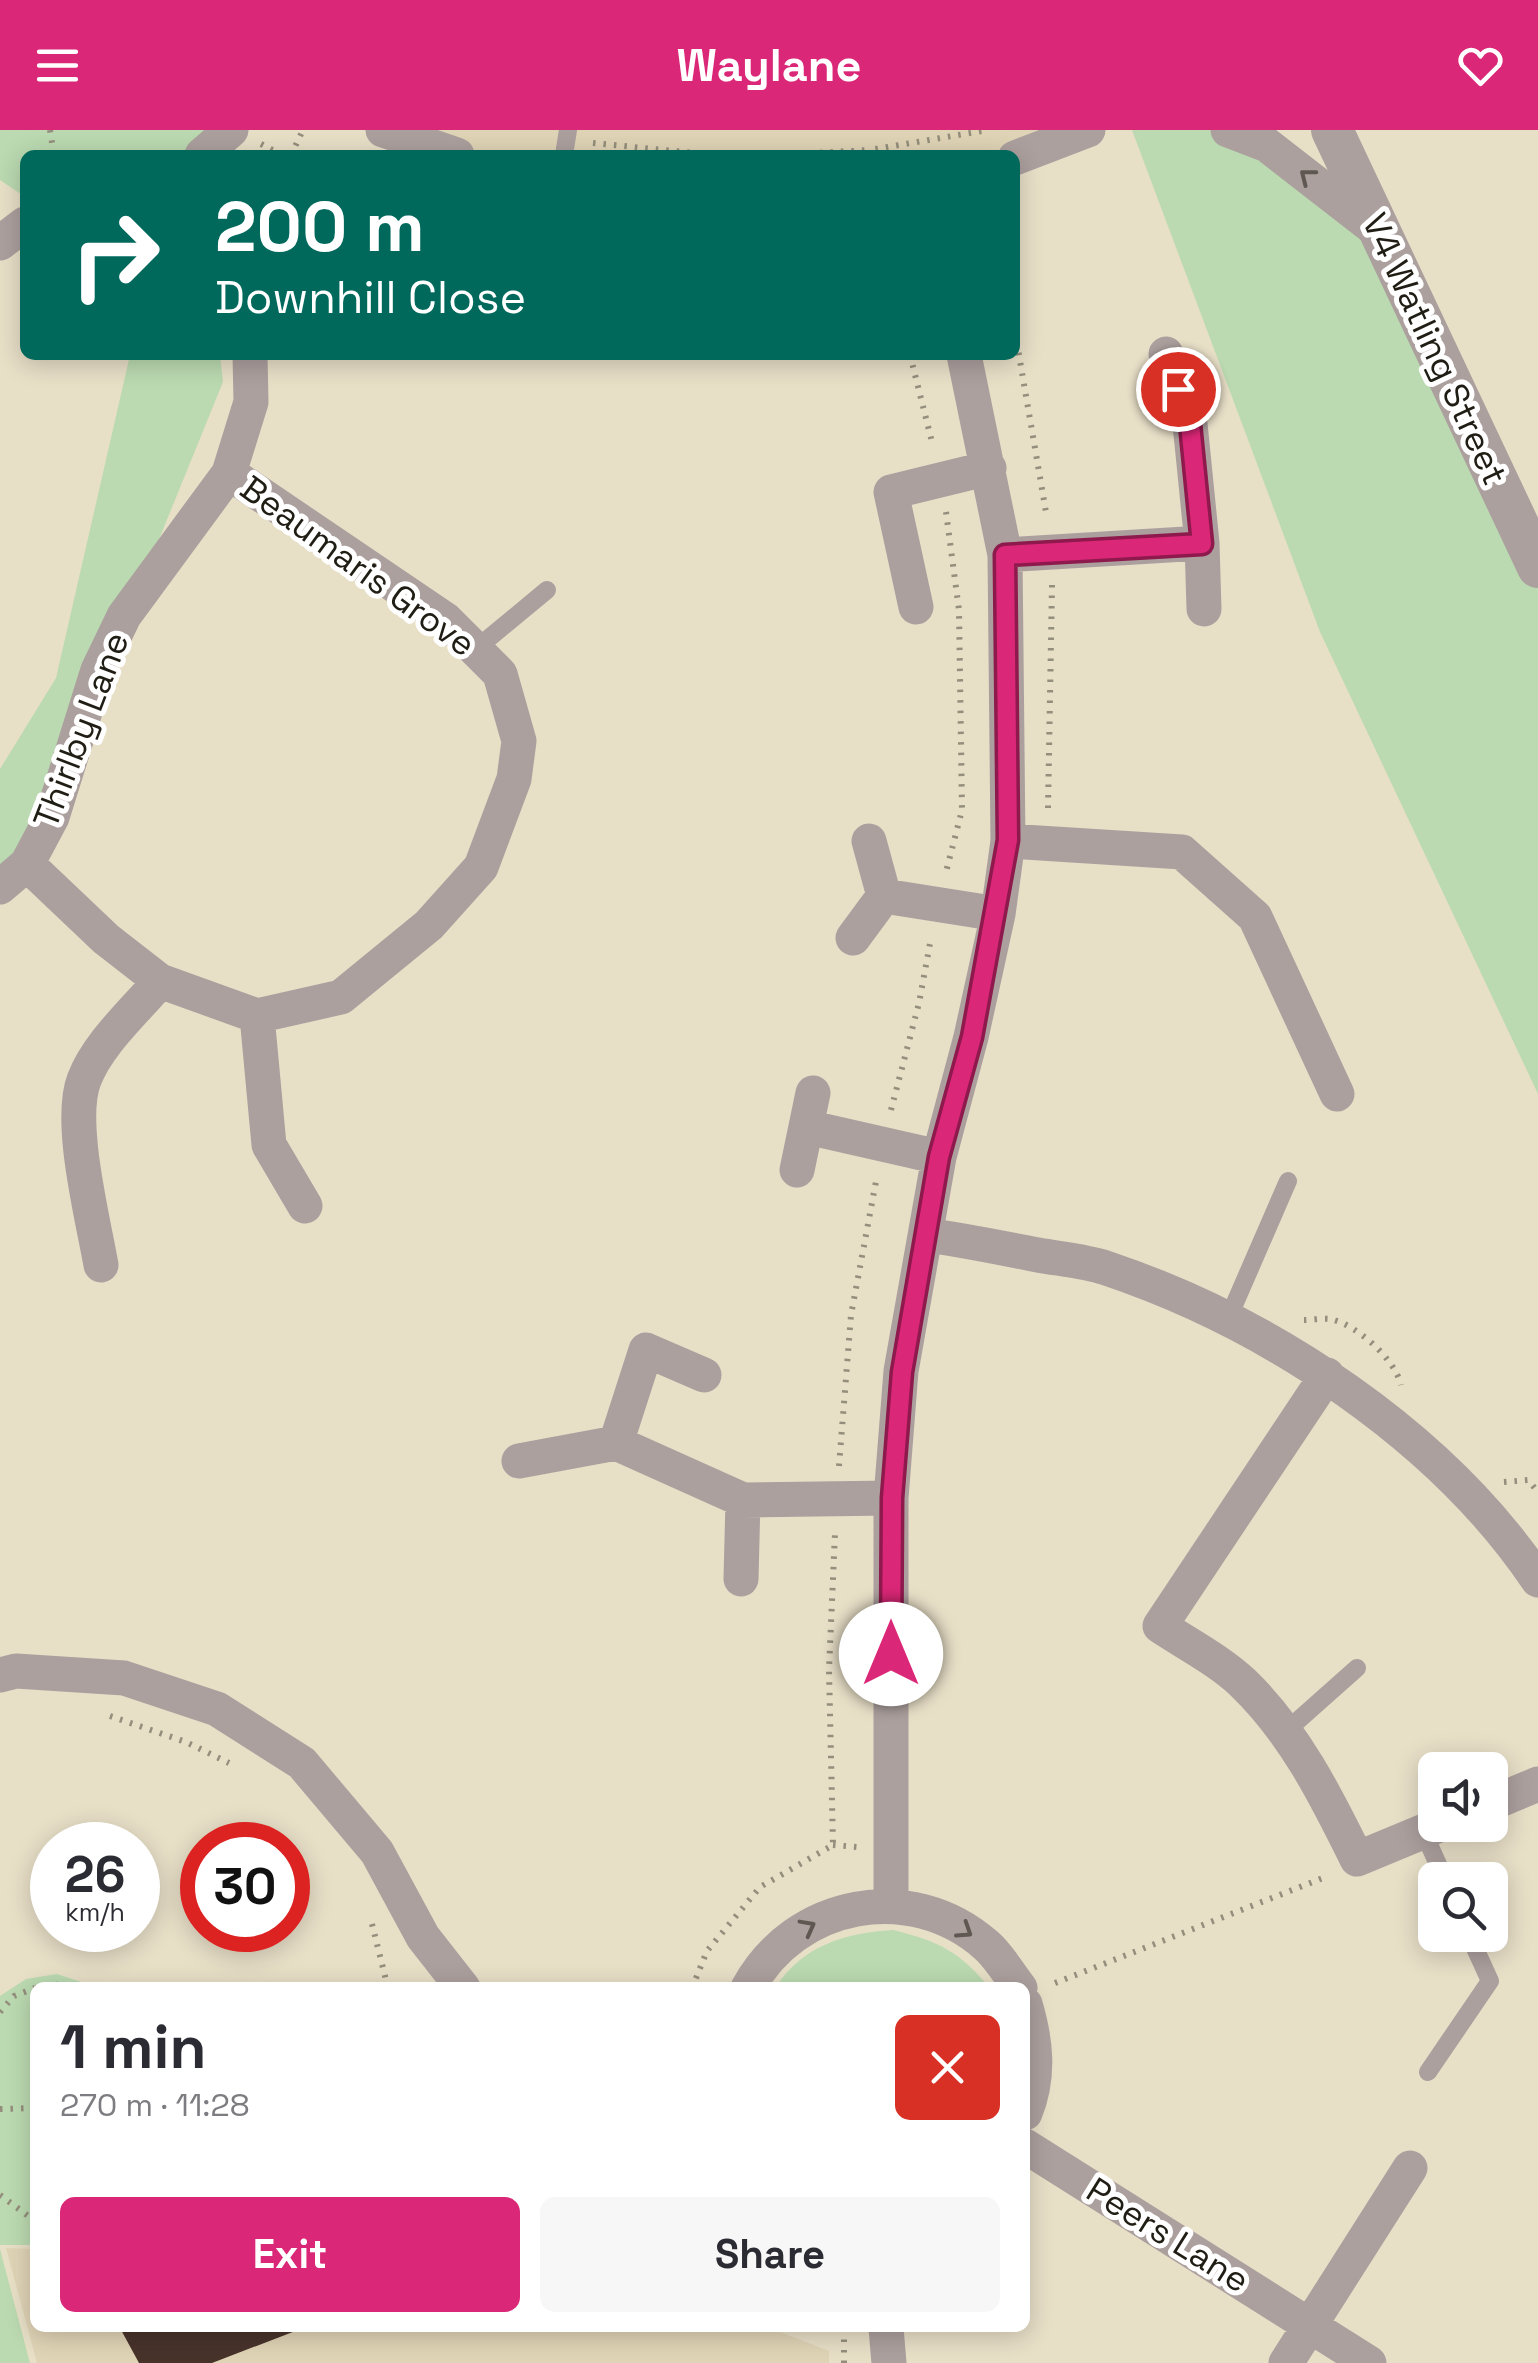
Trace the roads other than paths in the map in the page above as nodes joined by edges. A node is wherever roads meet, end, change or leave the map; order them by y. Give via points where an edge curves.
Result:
1 (231, 130) edge
2 (383, 130) edge
3 (1088, 130) edge
4 (1228, 130) edge
5 (1332, 130) edge
6 (208, 150) edge
7 (442, 150) edge
8 (1020, 156) edge
9 (20, 228) edge
10 (1380, 233) junction
11 (0, 243) edge
12 (1166, 354) dead end
13 (250, 360) edge
14 (965, 360) edge
15 (989, 468) junction
16 (229, 473) junction
17 (1202, 544) junction
18 (1005, 555) junction
19 (1538, 568) edge
20 (547, 590) dead end
21 (916, 607) dead end
22 (1204, 608) dead end
23 (477, 648) junction
24 (1008, 840) junction
25 (869, 841) dead end
26 (13, 876) edge
27 (884, 896) junction
28 (998, 914) junction
29 (853, 938) dead end
30 (160, 982) junction
31 (256, 1016) junction
32 (813, 1092) dead end
33 (1337, 1094) dead end
34 (807, 1128) junction
35 (939, 1157) junction
36 (797, 1170) dead end
37 (1288, 1181) dead end
38 (305, 1206) dead end
39 (926, 1235) junction
40 (101, 1265) dead end
41 (1228, 1319) junction
42 (704, 1375) dead end
43 (1328, 1375) junction
44 (616, 1443) junction
45 (519, 1461) dead end
46 (892, 1498) junction
47 (743, 1500) junction
48 (741, 1579) dead end
49 (1538, 1580) edge
50 (1357, 1668) dead end
51 (0, 1675) edge
52 (1286, 1732) junction
53 (1538, 1784) edge
54 (1508, 1796) edge
55 (1418, 1833) edge
56 (891, 1905) junction
57 (1477, 1952) edge
58 (458, 1982) edge
59 (751, 1982) edge
60 (1037, 1985) edge
61 (1030, 2019) edge
62 (1428, 2072) dead end
63 (1030, 2100) edge
64 (1030, 2149) edge
65 (1410, 2168) dead end
66 (1310, 2325) junction
67 (886, 2332) edge
68 (889, 2363) edge
69 (1286, 2363) edge
70 (1370, 2363) edge

1 - 6 street
2 - 7 street
3 - 8 street
10 -> 4 street via 1267,145
5 - 10 street, V4 Watling Street
9 - 11 street
10 - 19 street, V4 Watling Street
12 - 17 street via 1190,424
13 - 16 street, Thirlby Lane via 251,402
14 - 15 street
15 - 18 street
15 - 21 street via 891,492
16 - 23 street, Beaumaris Grove via 446,620
16 - 26 street, Thirlby Lane via 124,616 98,670 52,817
17 - 18 street
17 - 22 street
18 - 24 street
20 - 23 lane
23 - 31 street, Beaumaris Grove via 500,674 520,741 514,780 481,867 429,925 342,998
24 - 28 street
24 - 33 street via 1182,852 1255,917
25 - 27 street
26 - 30 street
27 - 28 street
27 - 29 street
28 - 35 street
30 - 31 street
30 - 40 street via 84,1080 78,1120
31 - 38 street via 270,1145
32 - 34 street
34 - 35 street
34 - 36 street
35 - 39 street
37 - 41 lane
39 - 41 street via 1104,1267
39 - 46 street via 902,1372
41 - 43 street
42 - 44 street via 646,1350
43 - 49 street via 1428,1458 1515,1546
43 - 52 street via 1160,1626 1242,1682
44 - 45 street
44 - 47 street
46 - 47 street
46 - 56 street
47 - 48 street
50 - 52 lane
51 - 58 street via 124,1678 217,1710 302,1763 377,1852 422,1938
52 - 55 street via 1356,1859
53 - 54 street
59 -> 56 street via 797,1931 842,1910
56 -> 60 street via 943,1916
57 - 62 lane via 1490,1981
61 - 63 street via 1036,2038
64 - 66 street, Peers Lane
65 - 66 street
66 - 69 street
66 - 70 street, Peers Lane
67 - 68 street

